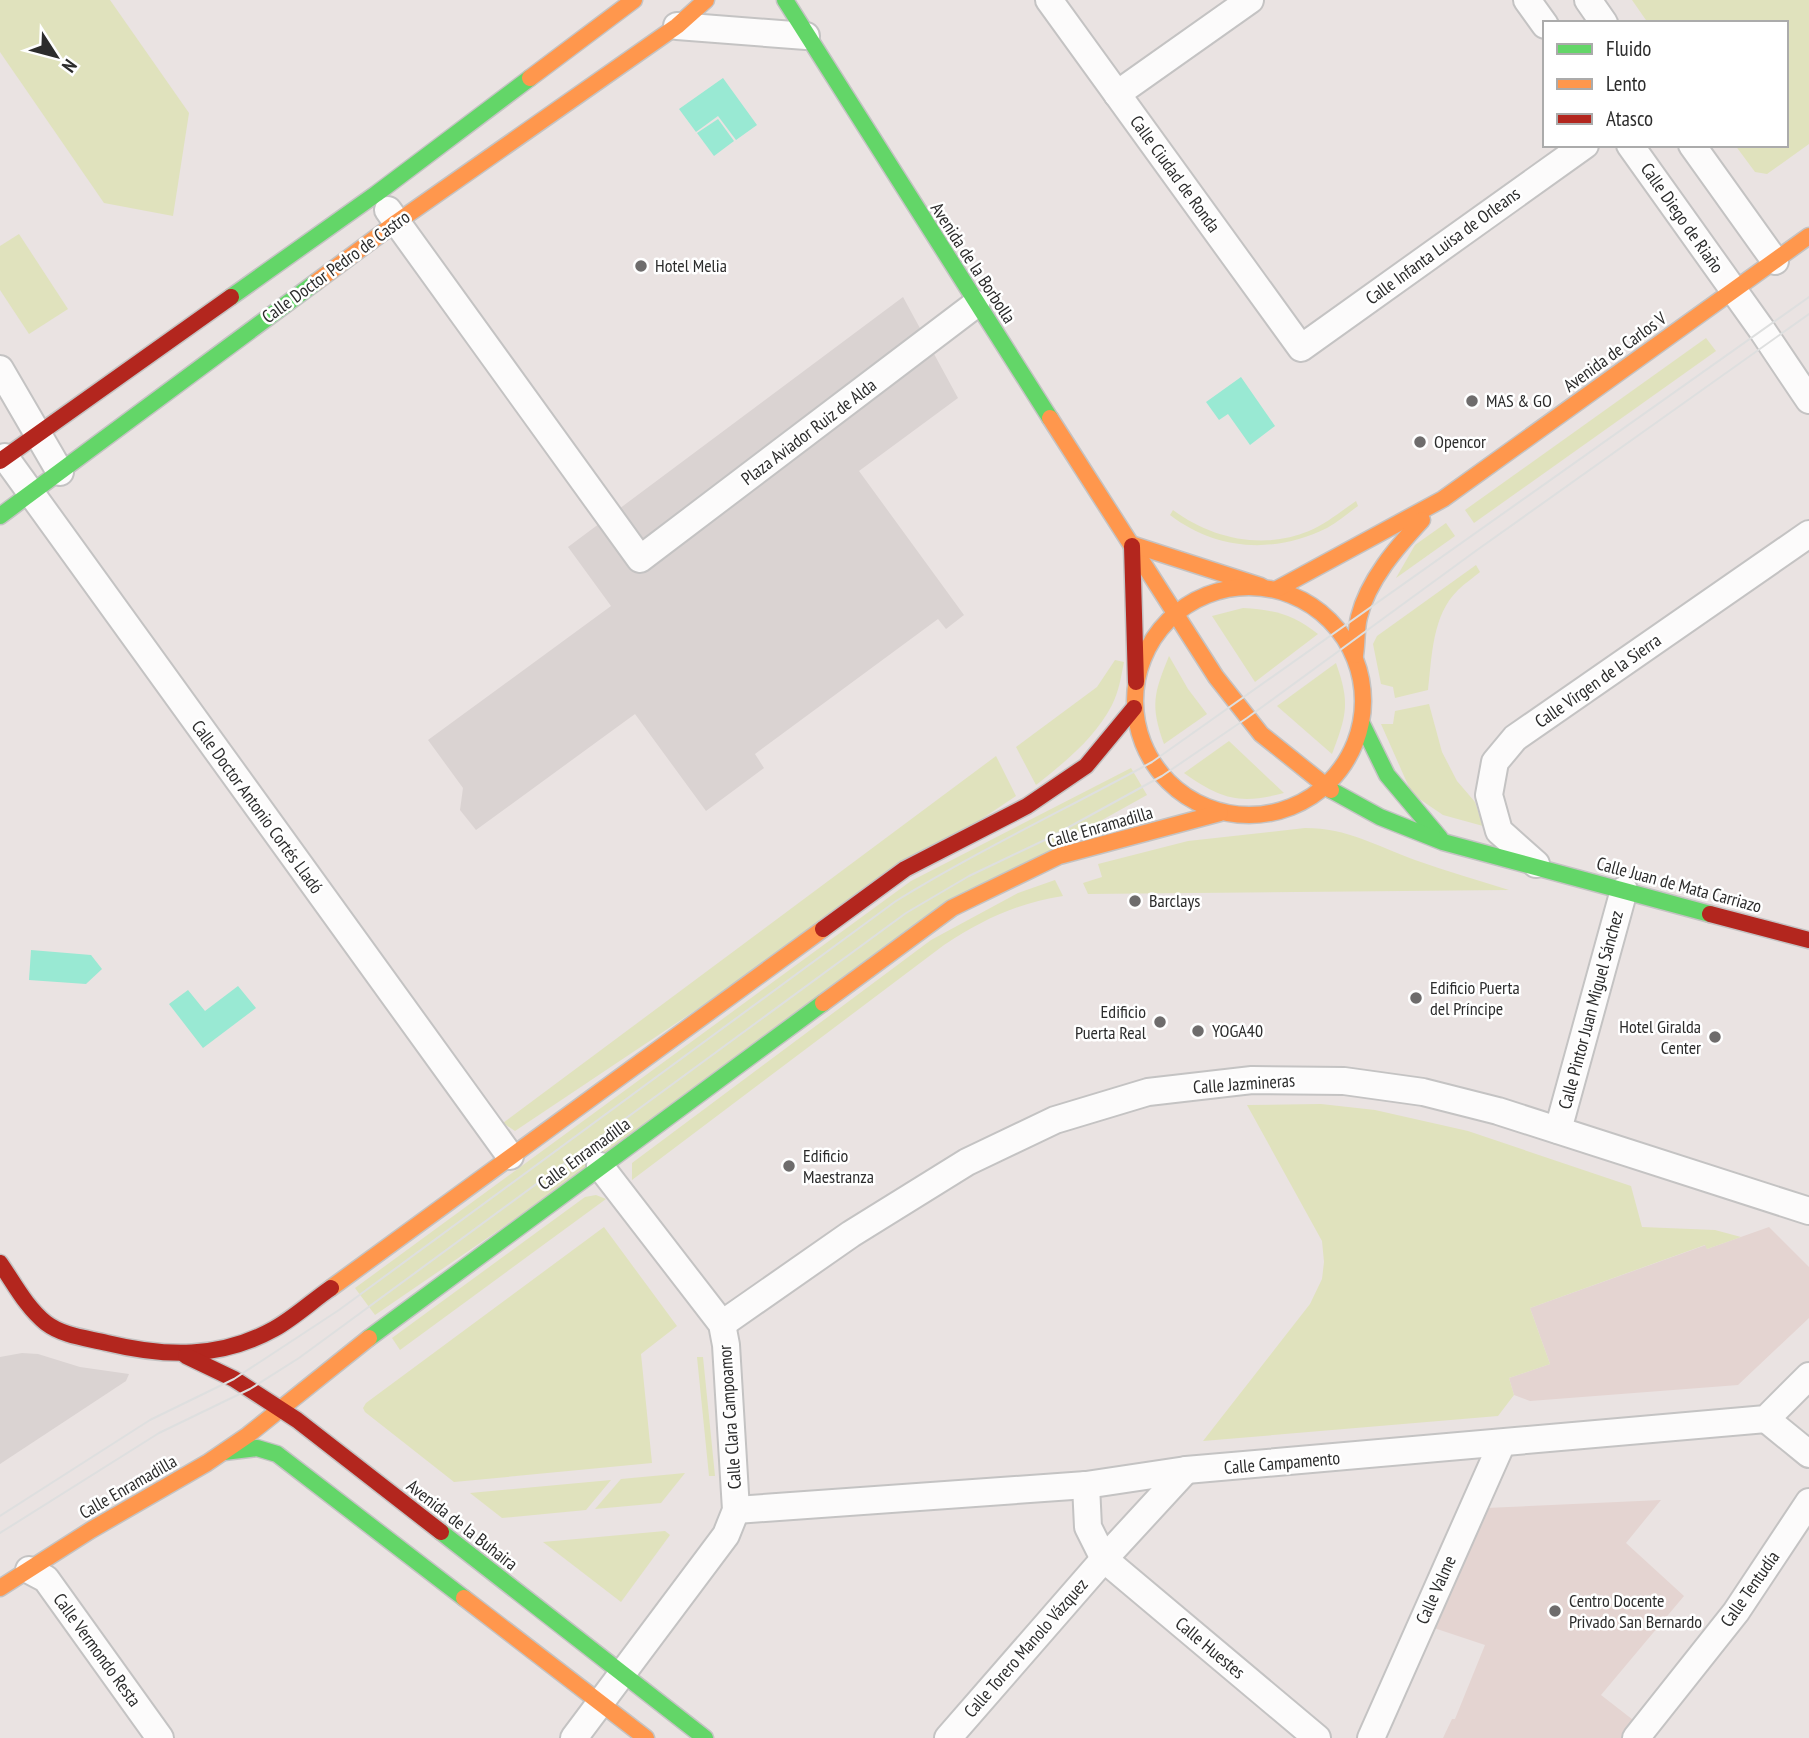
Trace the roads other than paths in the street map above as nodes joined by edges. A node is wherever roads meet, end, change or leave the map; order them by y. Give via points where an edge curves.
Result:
1 (634, 0) edge
2 (706, 0) edge
3 (785, 0) edge
4 (1049, 0) edge
5 (1250, 0) edge
6 (1527, 0) edge
7 (1588, 0) edge
8 (1603, 21) edge
9 (1543, 22) edge
10 (677, 26) junction
11 (806, 36) junction
12 (1117, 94) junction
13 (1582, 147) edge
14 (1631, 147) edge
15 (1693, 147) edge
16 (376, 194) junction
17 (397, 222) junction
18 (1809, 236) edge
19 (1774, 261) junction
20 (1733, 290) junction
21 (976, 304) junction
22 (1301, 348) joint
23 (0, 369) edge
24 (1809, 400) edge
25 (38, 434) junction
26 (3, 459) edge
27 (60, 472) junction
28 (31, 493) junction
29 (1443, 499) junction
30 (0, 516) edge
31 (1809, 534) edge
32 (1132, 544) junction
33 (1269, 588) junction
34 (1175, 613) junction
35 (1355, 655) junction
36 (1136, 682) junction
37 (1134, 708) junction
38 (1362, 724) junction
39 (1325, 787) junction
40 (1220, 813) junction
41 (1443, 842) junction
42 (1540, 868) junction
43 (1624, 890) junction
44 (1809, 940) edge
45 (1558, 1130) junction
46 (510, 1156) junction
47 (600, 1166) junction
48 (1809, 1211) edge
49 (0, 1263) edge
50 (722, 1324) junction
51 (186, 1356) junction
52 (1809, 1376) edge
53 (281, 1409) junction
54 (1766, 1419) junction
55 (1502, 1443) junction
56 (1806, 1445) edge
57 (224, 1452) junction
58 (1186, 1470) junction
59 (1086, 1485) junction
60 (1809, 1502) edge
61 (736, 1510) junction
62 (1104, 1559) junction
63 (29, 1570) junction
64 (0, 1588) edge
65 (623, 1674) junction
66 (601, 1703) junction
67 (1641, 1736) edge
68 (160, 1738) edge
69 (574, 1738) edge
70 (646, 1738) edge
71 (705, 1738) edge
72 (948, 1738) edge
73 (1317, 1738) edge
74 (1371, 1738) edge

1 - 16 main road, Calle Doctor Pedro de Castro
2 - 10 main road, Calle Doctor Pedro de Castro
3 - 11 main road, Avenida de la Borbolla
4 - 12 street, Calle Ciudad de Ronda
5 - 12 street
6 - 9 street
7 - 8 street
10 - 11 street
10 - 17 main road, Calle Doctor Pedro de Castro
11 - 21 main road, Avenida de la Borbolla
12 - 22 street, Calle Ciudad de Ronda
13 - 22 street, Calle Infanta Luisa de Orleans
14 - 20 street, Calle Diego de Riaño
15 - 19 street
16 - 17 street
16 - 25 main road, Calle Doctor Pedro de Castro
17 - 21 street, Plaza Aviador Ruiz de Alda via 640,559
17 - 27 main road, Calle Doctor Pedro de Castro
18 - 19 main road, Avenida de Carlos V
19 - 20 main road, Avenida de Carlos V
20 - 24 street, Calle Diego de Riaño
20 - 29 main road, Avenida de Carlos V
21 - 32 main road, Avenida de la Borbolla
23 - 25 street
25 - 26 main road, Calle Doctor Pedro de Castro
25 - 27 street
26 - 28 street, Calle Doctor Antonio Cortés Lladó
27 - 28 main road, Calle Doctor Pedro de Castro
28 - 30 main road, Calle Doctor Pedro de Castro
28 - 46 street, Calle Doctor Antonio Cortés Lladó
29 - 33 main road, Avenida de Carlos V
29 - 35 main road, Avenida de Carlos V via 1383,567 1362,607
31 - 42 street, Calle Virgen de la Sierra via 1515,738 1495,762 1489,795 1499,831
32 - 33 main road
32 - 34 main road, Avenida de la Borbolla
32 - 36 main road
33 - 34 main road via 1231,588 1201,597
33 - 35 main road via 1312,604 1340,630
34 - 36 main road via 1157,633
34 - 39 main road, Avenida de la Borbolla via 1216,677 1261,734
35 - 38 main road via 1364,689
36 - 37 main road
37 - 40 main road via 1140,737 1162,776 1188,799
37 - 46 main road via 1086,766 1027,806 905,869
38 - 39 main road via 1349,758
38 - 41 main road via 1388,775
39 - 40 main road via 1279,812 1251,816
39 - 41 main road, Calle Juan de Mata Carriazo via 1380,817
40 - 47 main road, Calle Enramadilla via 1059,856 952,908
41 - 42 main road, Calle Juan de Mata Carriazo
42 - 43 main road, Calle Juan de Mata Carriazo
43 - 44 main road, Calle Juan de Mata Carriazo
43 - 45 street, Calle Pintor Juan Miguel Sánchez
45 - 48 street, Calle Jazmineras
45 - 50 street, Calle Jazmineras via 1423,1092 1344,1081 1252,1080 1148,1092 1055,1120 967,1162 850,1234
46 - 51 main road via 276,1328 233,1348
47 - 50 street, Calle Clara Campoamor
47 - 53 main road, Calle Enramadilla via 375,1332
49 - 51 main road via 27,1303 58,1330 118,1346
50 - 61 street, Calle Clara Campoamor
51 - 53 main road, Avenida de la Buhaira via 218,1369
52 - 54 street
53 - 57 main road, Calle Enramadilla
53 - 65 main road, Avenida de la Buhaira
54 - 55 street, Calle Campamento
54 - 56 street
55 - 58 street, Calle Campamento
55 - 74 street, Calle Valme
57 - 63 main road, Calle Enramadilla
57 - 66 main road via 257,1448 276,1454
58 - 59 street, Calle Campamento
58 - 62 street, Calle Torero Manolo Vázquez
59 - 61 street, Calle Campamento
59 - 62 street via 1088,1527
60 - 67 street, Calle Tentudía via 1736,1612
61 - 65 street, Calle Clara Campoamor via 726,1535
62 - 72 street, Calle Torero Manolo Vázquez
62 - 73 street, Calle Huestes
63 - 64 main road, Calle Enramadilla
63 - 68 street, Calle Vermondo Resta via 46,1578
65 - 66 street, Calle Clara Campoamor
65 - 71 main road, Avenida de la Buhaira
66 - 69 street, Calle Clara Campoamor
66 - 70 main road

